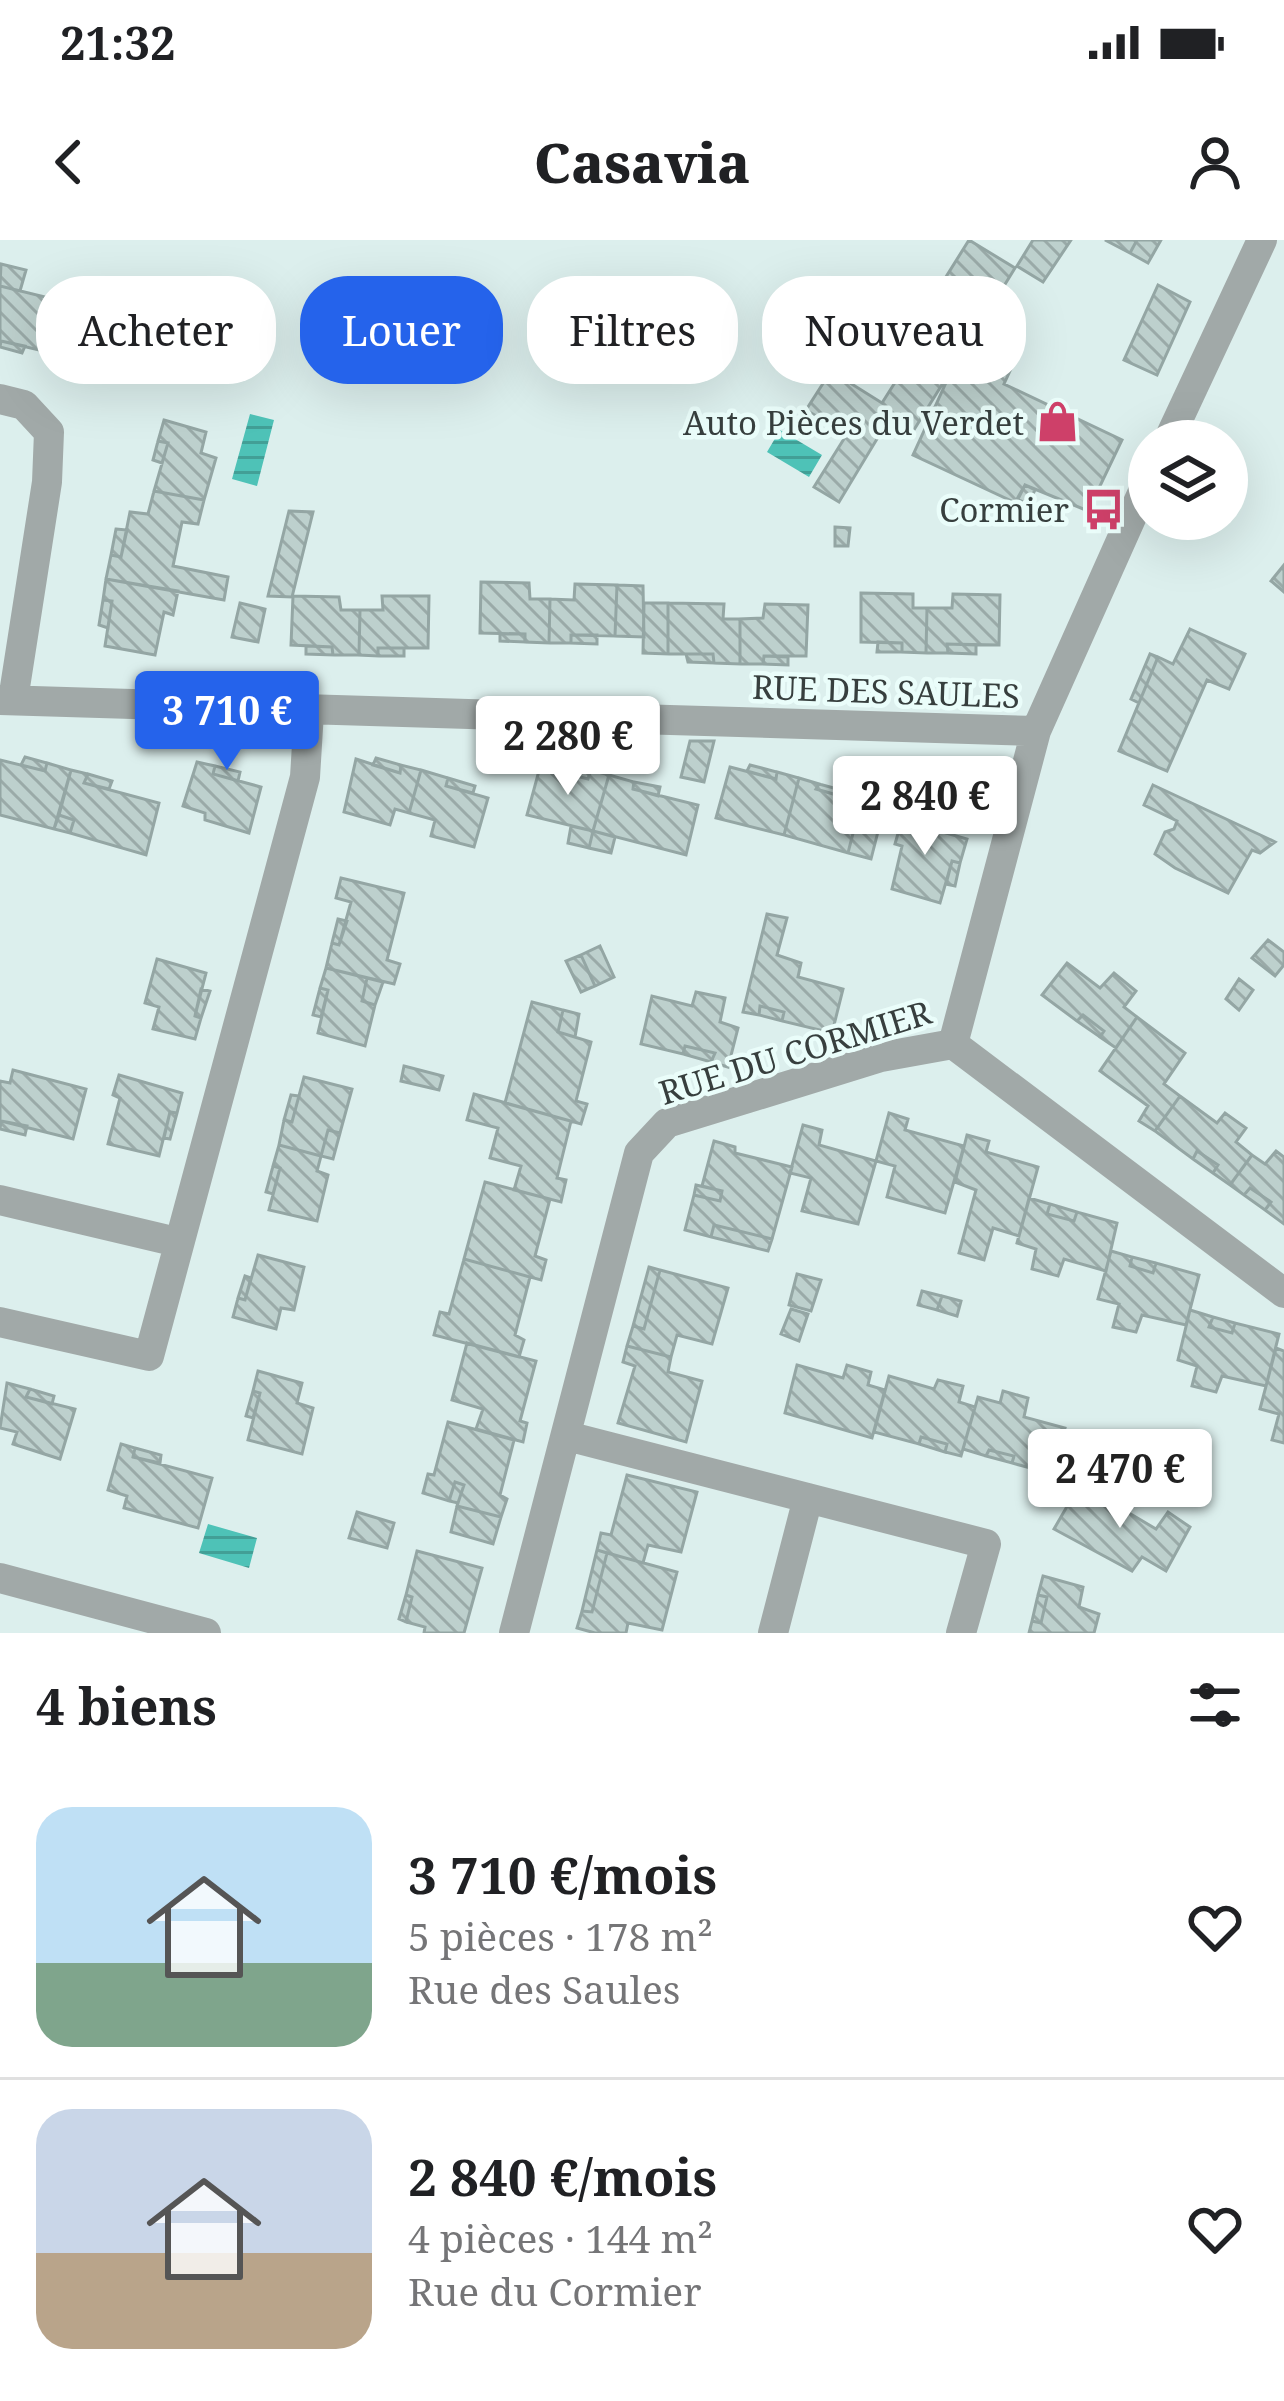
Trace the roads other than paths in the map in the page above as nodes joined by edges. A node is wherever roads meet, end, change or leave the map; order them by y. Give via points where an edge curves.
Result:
1 (1262, 240) edge
2 (0, 399) edge
3 (1178, 420) edge
4 (1128, 525) edge
5 (7, 700) edge
6 (309, 712) junction
7 (1036, 731) junction
8 (953, 1044) junction
9 (0, 1200) edge
10 (177, 1242) junction
11 (1284, 1293) edge
12 (0, 1322) edge
13 (567, 1436) junction
14 (808, 1498) junction
15 (0, 1578) edge
16 (206, 1633) edge
17 (514, 1633) edge
18 (773, 1633) edge
19 (961, 1633) edge

1 - 3 street
2 - 5 street, RUE DES SAULES via 24,405 49,432
4 - 7 street, RUE DU CORMIER
5 - 6 street, RUE DES SAULES
6 - 7 street, RUE DES SAULES
6 - 10 street via 305,777
7 - 8 street, RUE DU CORMIER
8 - 11 street
8 - 13 street, RUE DU CORMIER via 881,1057 667,1123 639,1153
9 - 10 street
10 - 12 street via 149,1356
13 - 14 street
13 - 17 street, RUE DU CORMIER
14 - 18 street
14 - 19 street via 986,1544
15 - 16 street

